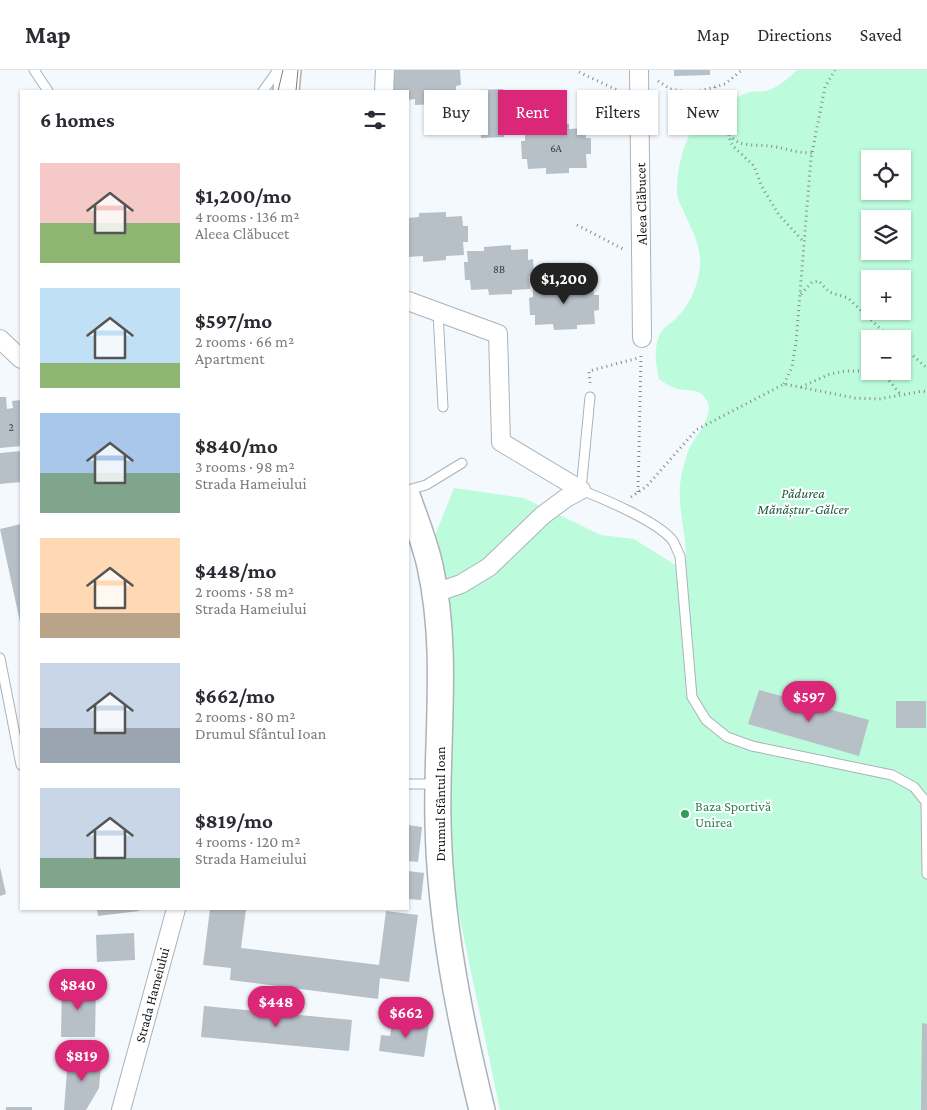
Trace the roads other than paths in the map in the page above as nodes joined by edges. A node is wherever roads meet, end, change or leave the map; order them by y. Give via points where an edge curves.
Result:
1 (34, 70) edge
2 (278, 70) edge
3 (288, 70) edge
4 (385, 70) edge
5 (639, 70) edge
6 (47, 90) edge
7 (264, 90) edge
8 (286, 90) edge
9 (384, 90) edge
10 (409, 301) edge
11 (438, 312) junction
12 (642, 338) road end
13 (0, 339) edge
14 (20, 358) edge
15 (590, 397) road end
16 (443, 407) dead end
17 (462, 463) dead end
18 (409, 490) edge
19 (581, 490) junction
20 (409, 501) edge
21 (434, 593) junction
22 (0, 658) edge
23 (20, 759) edge
24 (409, 784) edge
25 (439, 784) junction
26 (927, 874) edge
27 (176, 910) edge
28 (121, 1110) edge
29 (482, 1110) edge

1 - 6 lane
2 - 7 lane
3 - 8 main road
4 - 9 street
5 - 12 street, Aleea Clăbucet
10 - 11 street
11 - 16 lane
11 - 19 street via 498,334 501,442
13 - 14 street
15 - 19 lane
17 - 18 lane via 426,485
19 - 21 street via 543,515 489,567 461,584
19 - 26 lane via 618,505 672,541 680,556 692,697 706,720 727,737 752,746 892,775 914,786 926,802
20 - 21 main road, Drumul Sfântul Ioan via 426,549
21 - 25 main road, Drumul Sfântul Ioan via 439,620
22 - 23 lane
24 - 25 lane
25 - 29 main road, Drumul Sfântul Ioan via 440,882 457,1000
27 - 28 street, Strada Hameiului

